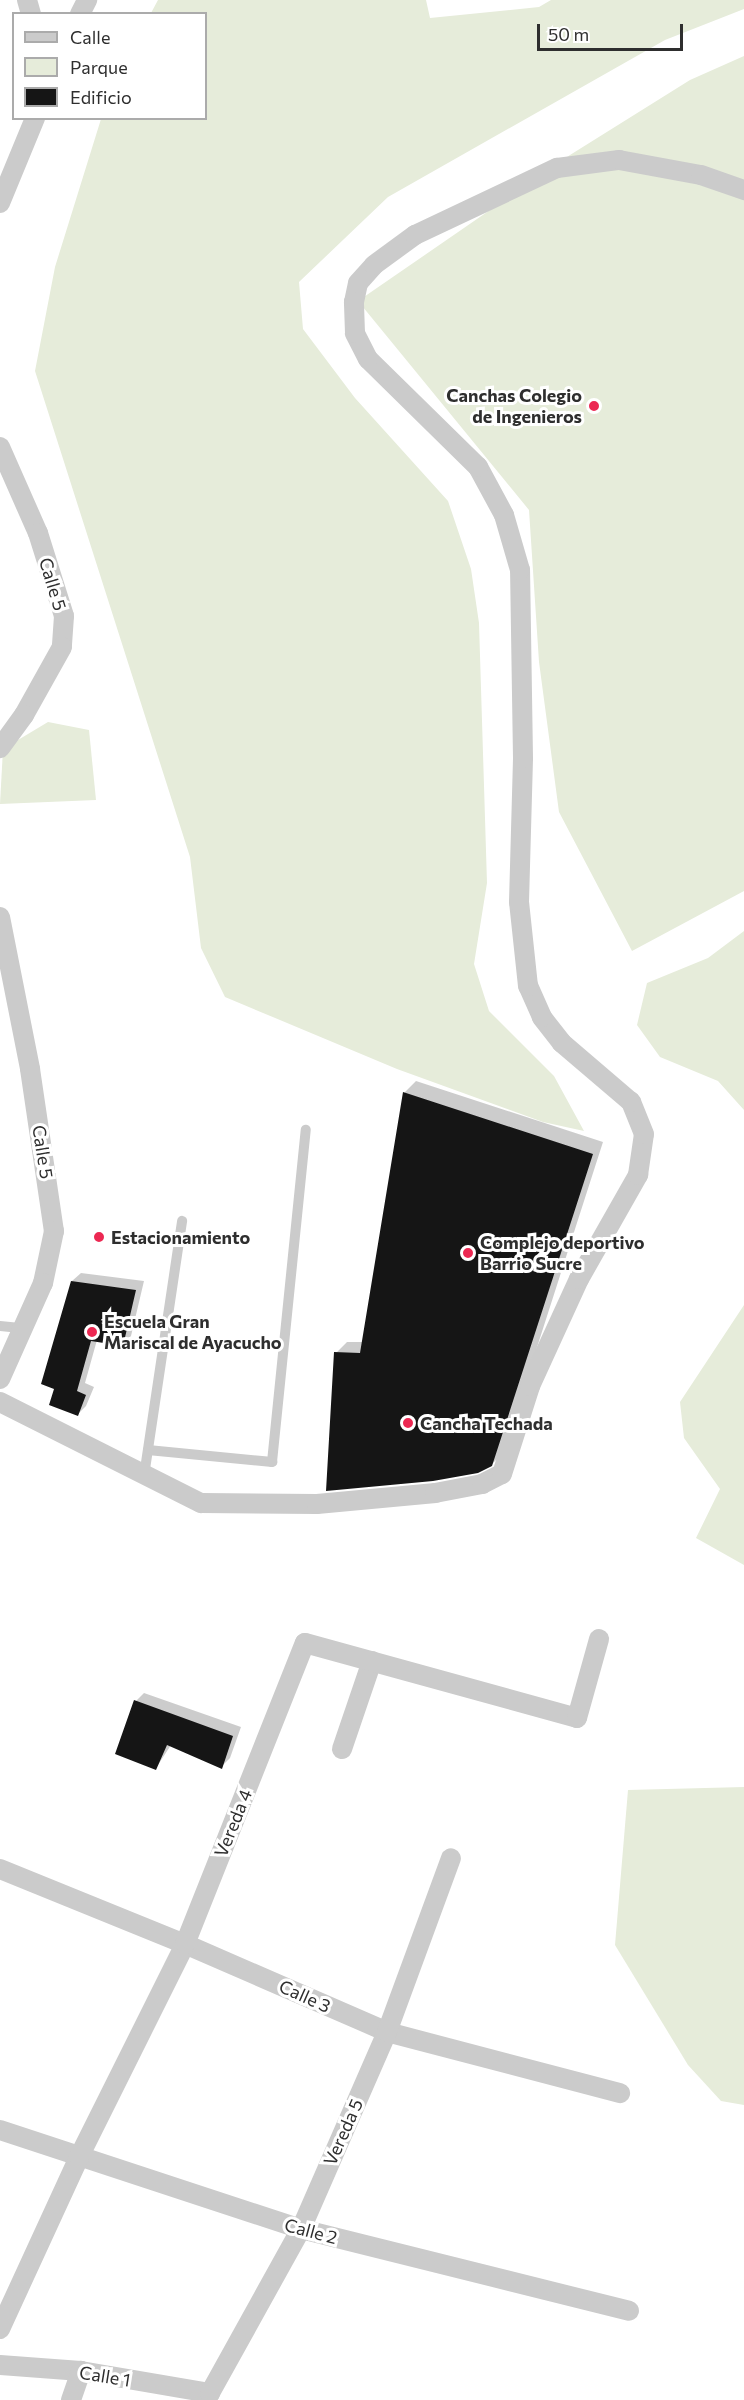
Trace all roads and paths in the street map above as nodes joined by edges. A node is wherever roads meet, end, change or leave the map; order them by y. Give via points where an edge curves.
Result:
1 (33, 120) edge
2 (744, 190) edge
3 (0, 203) edge
4 (0, 447) edge
5 (2, 739) edge
6 (0, 917) edge
7 (306, 1130) dead end
8 (182, 1221) dead end
9 (0, 1326) edge
10 (20, 1328) junction
11 (0, 1379) edge
12 (0, 1402) edge
13 (148, 1450) junction
14 (144, 1476) junction
15 (599, 1639) dead end
16 (372, 1661) junction
17 (342, 1749) dead end
18 (451, 1858) dead end
19 (0, 1869) edge
20 (185, 1944) junction
21 (387, 2032) junction
22 (620, 2093) dead end
23 (0, 2130) edge
24 (78, 2157) junction
25 (301, 2229) junction
26 (629, 2311) dead end
27 (0, 2329) edge
28 (0, 2365) edge
29 (81, 2371) junction
30 (212, 2396) edge
31 (72, 2400) edge

1 - 3 street
2 - 14 street via 701,175 619,160 557,168 415,235 374,265 358,284 354,302 355,333 368,359 478,467 504,515 520,570 523,758 519,902 528,986 542,1017 562,1042 631,1102 644,1134 638,1175 579,1279 545,1354 502,1474 482,1484 435,1493 317,1504 245,1505 201,1503
4 - 5 street, Calle 5 via 38,533 64,616 62,647 24,715
6 - 10 street, Calle 5 via 30,1069 54,1231 43,1283
7 - 13 lane via 272,1462
8 - 13 lane
9 - 10 lane
10 - 11 street, Calle 5
12 - 14 street via 54,1426
13 - 14 lane
15 - 16 street, Vereda 4 via 577,1718
16 - 17 street
16 - 20 street, Vereda 4 via 305,1642
18 - 21 street, Vereda 5
19 - 20 street, Calle 3
20 - 21 street, Calle 3
20 - 24 street, Vereda 4
21 - 22 street, Calle 3
21 - 25 street, Vereda 5
23 - 24 street, Calle 2
24 - 25 street, Calle 2
24 - 27 street, Vereda 4
25 - 26 street, Calle 2
25 - 30 street, Vereda 5
28 - 29 street, Calle 1
29 - 30 street, Calle 1
29 - 31 street

